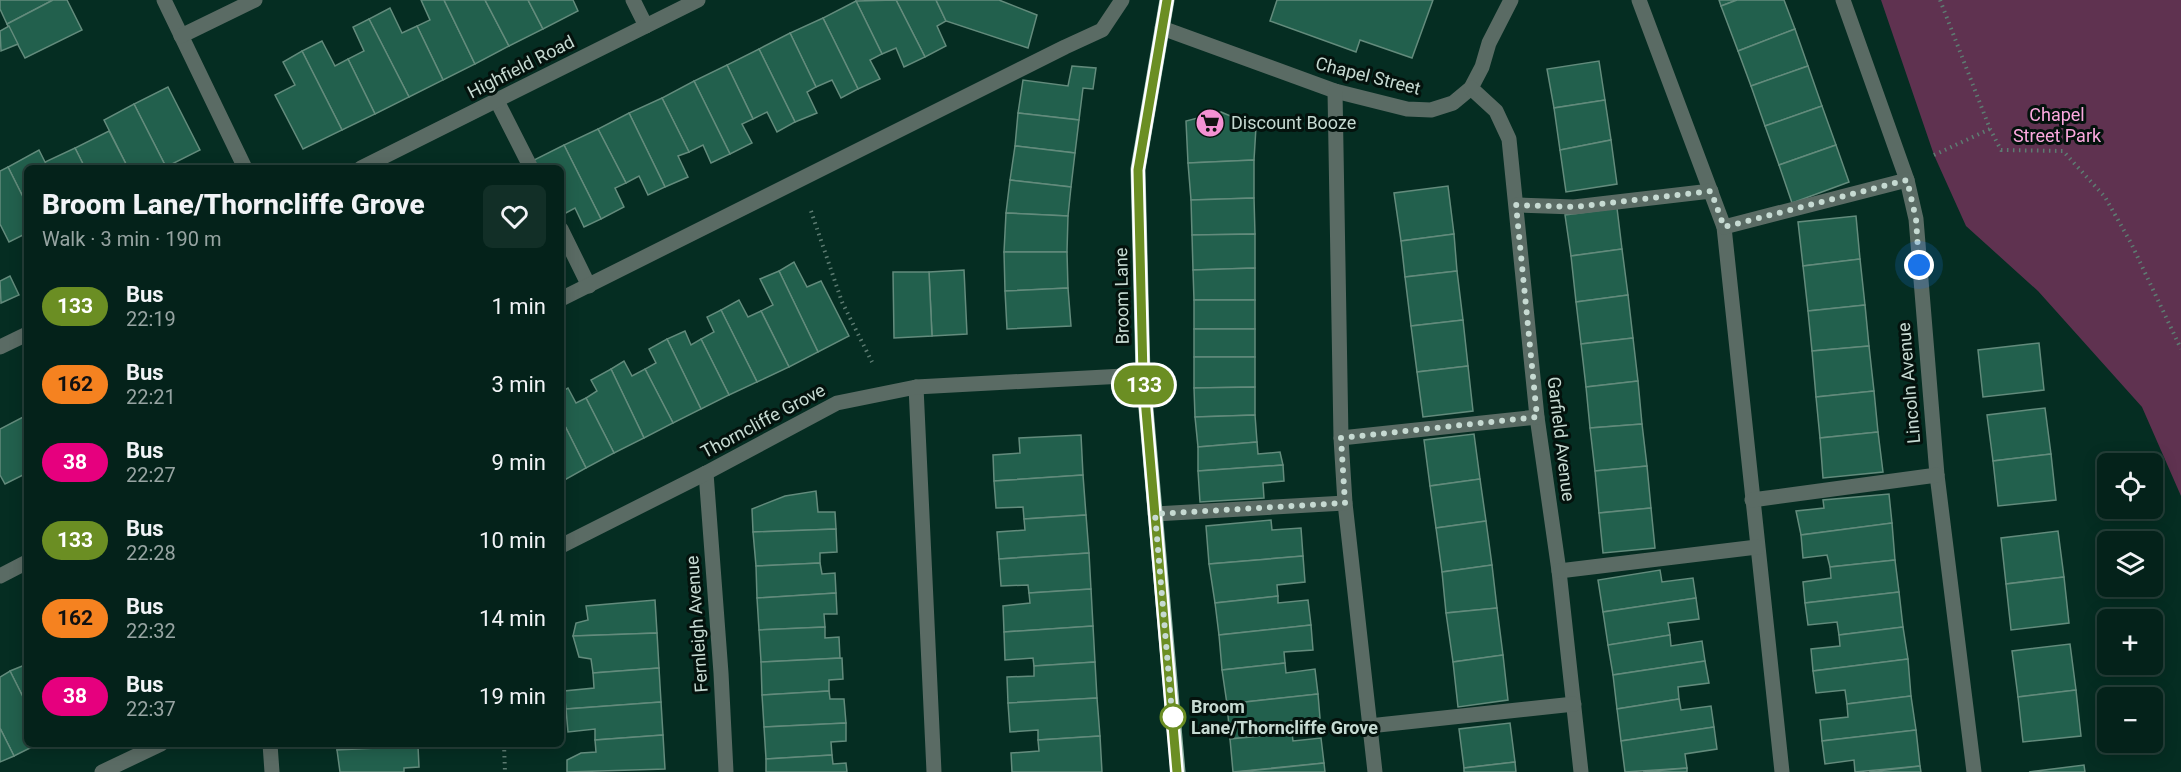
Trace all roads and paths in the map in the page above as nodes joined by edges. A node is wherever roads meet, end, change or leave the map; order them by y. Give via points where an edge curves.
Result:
1 (164, 0) edge
2 (255, 0) edge
3 (633, 0) edge
4 (698, 0) edge
5 (1122, 0) edge
6 (1166, 0) edge
7 (1511, 0) edge
8 (1639, 0) edge
9 (1843, 0) edge
10 (1940, 0) edge
11 (646, 26) junction
12 (1162, 28) junction
13 (182, 36) junction
14 (1471, 88) junction
15 (1335, 92) junction
16 (497, 101) junction
17 (1990, 129) junction
18 (244, 165) edge
19 (367, 165) edge
20 (529, 165) edge
21 (800, 180) junction
22 (1907, 180) junction
23 (1711, 191) junction
24 (1516, 205) junction
25 (1724, 227) junction
26 (564, 235) edge
27 (589, 286) junction
28 (564, 298) edge
29 (24, 335) edge
30 (0, 347) edge
31 (2181, 349) edge
32 (1143, 375) junction
33 (916, 387) junction
34 (886, 393) junction
35 (1537, 417) junction
36 (1341, 438) junction
37 (706, 473) junction
38 (1937, 475) junction
39 (1752, 500) junction
40 (1345, 503) junction
41 (1155, 514) junction
42 (564, 544) edge
43 (1757, 547) junction
44 (24, 564) edge
45 (1559, 571) junction
46 (0, 576) edge
47 (1574, 704) junction
48 (1369, 726) junction
49 (155, 747) edge
50 (270, 747) edge
51 (504, 747) edge
52 (102, 772) edge
53 (272, 772) edge
54 (505, 772) edge
55 (726, 772) edge
56 (934, 772) edge
57 (1178, 772) edge
58 (1375, 772) edge
59 (1581, 772) edge
60 (1782, 772) edge
61 (1974, 772) edge

1 - 13 street
2 - 13 street
3 - 11 street
4 - 11 street, Highfield Road
5 - 21 street via 1102,30
6 - 12 main road, Broom Lane
7 - 14 street
8 - 23 street
9 - 22 street, Lincoln Avenue
10 - 17 path
11 - 16 street, Highfield Road
12 - 15 street, Chapel Street
12 - 32 main road, Broom Lane via 1138,170
13 - 18 street
14 - 15 street, Chapel Street via 1452,103 1431,110 1407,109
14 - 24 street, Garfield Avenue via 1496,111 1509,138
15 - 36 street
16 - 19 street, Highfield Road
16 - 20 street
17 - 22 path via 1934,155
17 - 31 path via 2001,150 2063,151 2105,197
21 - 27 street
21 - 34 path via 842,302
22 - 25 street
22 - 38 street, Lincoln Avenue via 1916,219
23 - 24 street via 1574,207
23 - 25 street
24 - 35 street, Garfield Avenue
25 - 39 street
26 - 27 street
27 - 28 street
29 - 30 street
32 - 33 street, Thorncliffe Grove
32 - 41 main road, Broom Lane
33 - 34 street, Thorncliffe Grove
33 - 56 street
34 - 37 street, Thorncliffe Grove via 837,403
35 - 36 street
35 - 45 street, Garfield Avenue
36 - 40 street
37 - 42 street, Thorncliffe Grove
37 - 55 street, Fernleigh Avenue
38 - 39 street
38 - 61 street, Lincoln Avenue
39 - 43 street
40 - 41 street
40 - 48 street
41 - 57 main road, Broom Lane
43 - 45 street
43 - 60 street
44 - 46 street
45 - 47 street, Garfield Avenue
47 - 48 street
47 - 59 street, Garfield Avenue
48 - 58 street
49 - 52 street
50 - 53 street
51 - 54 path

